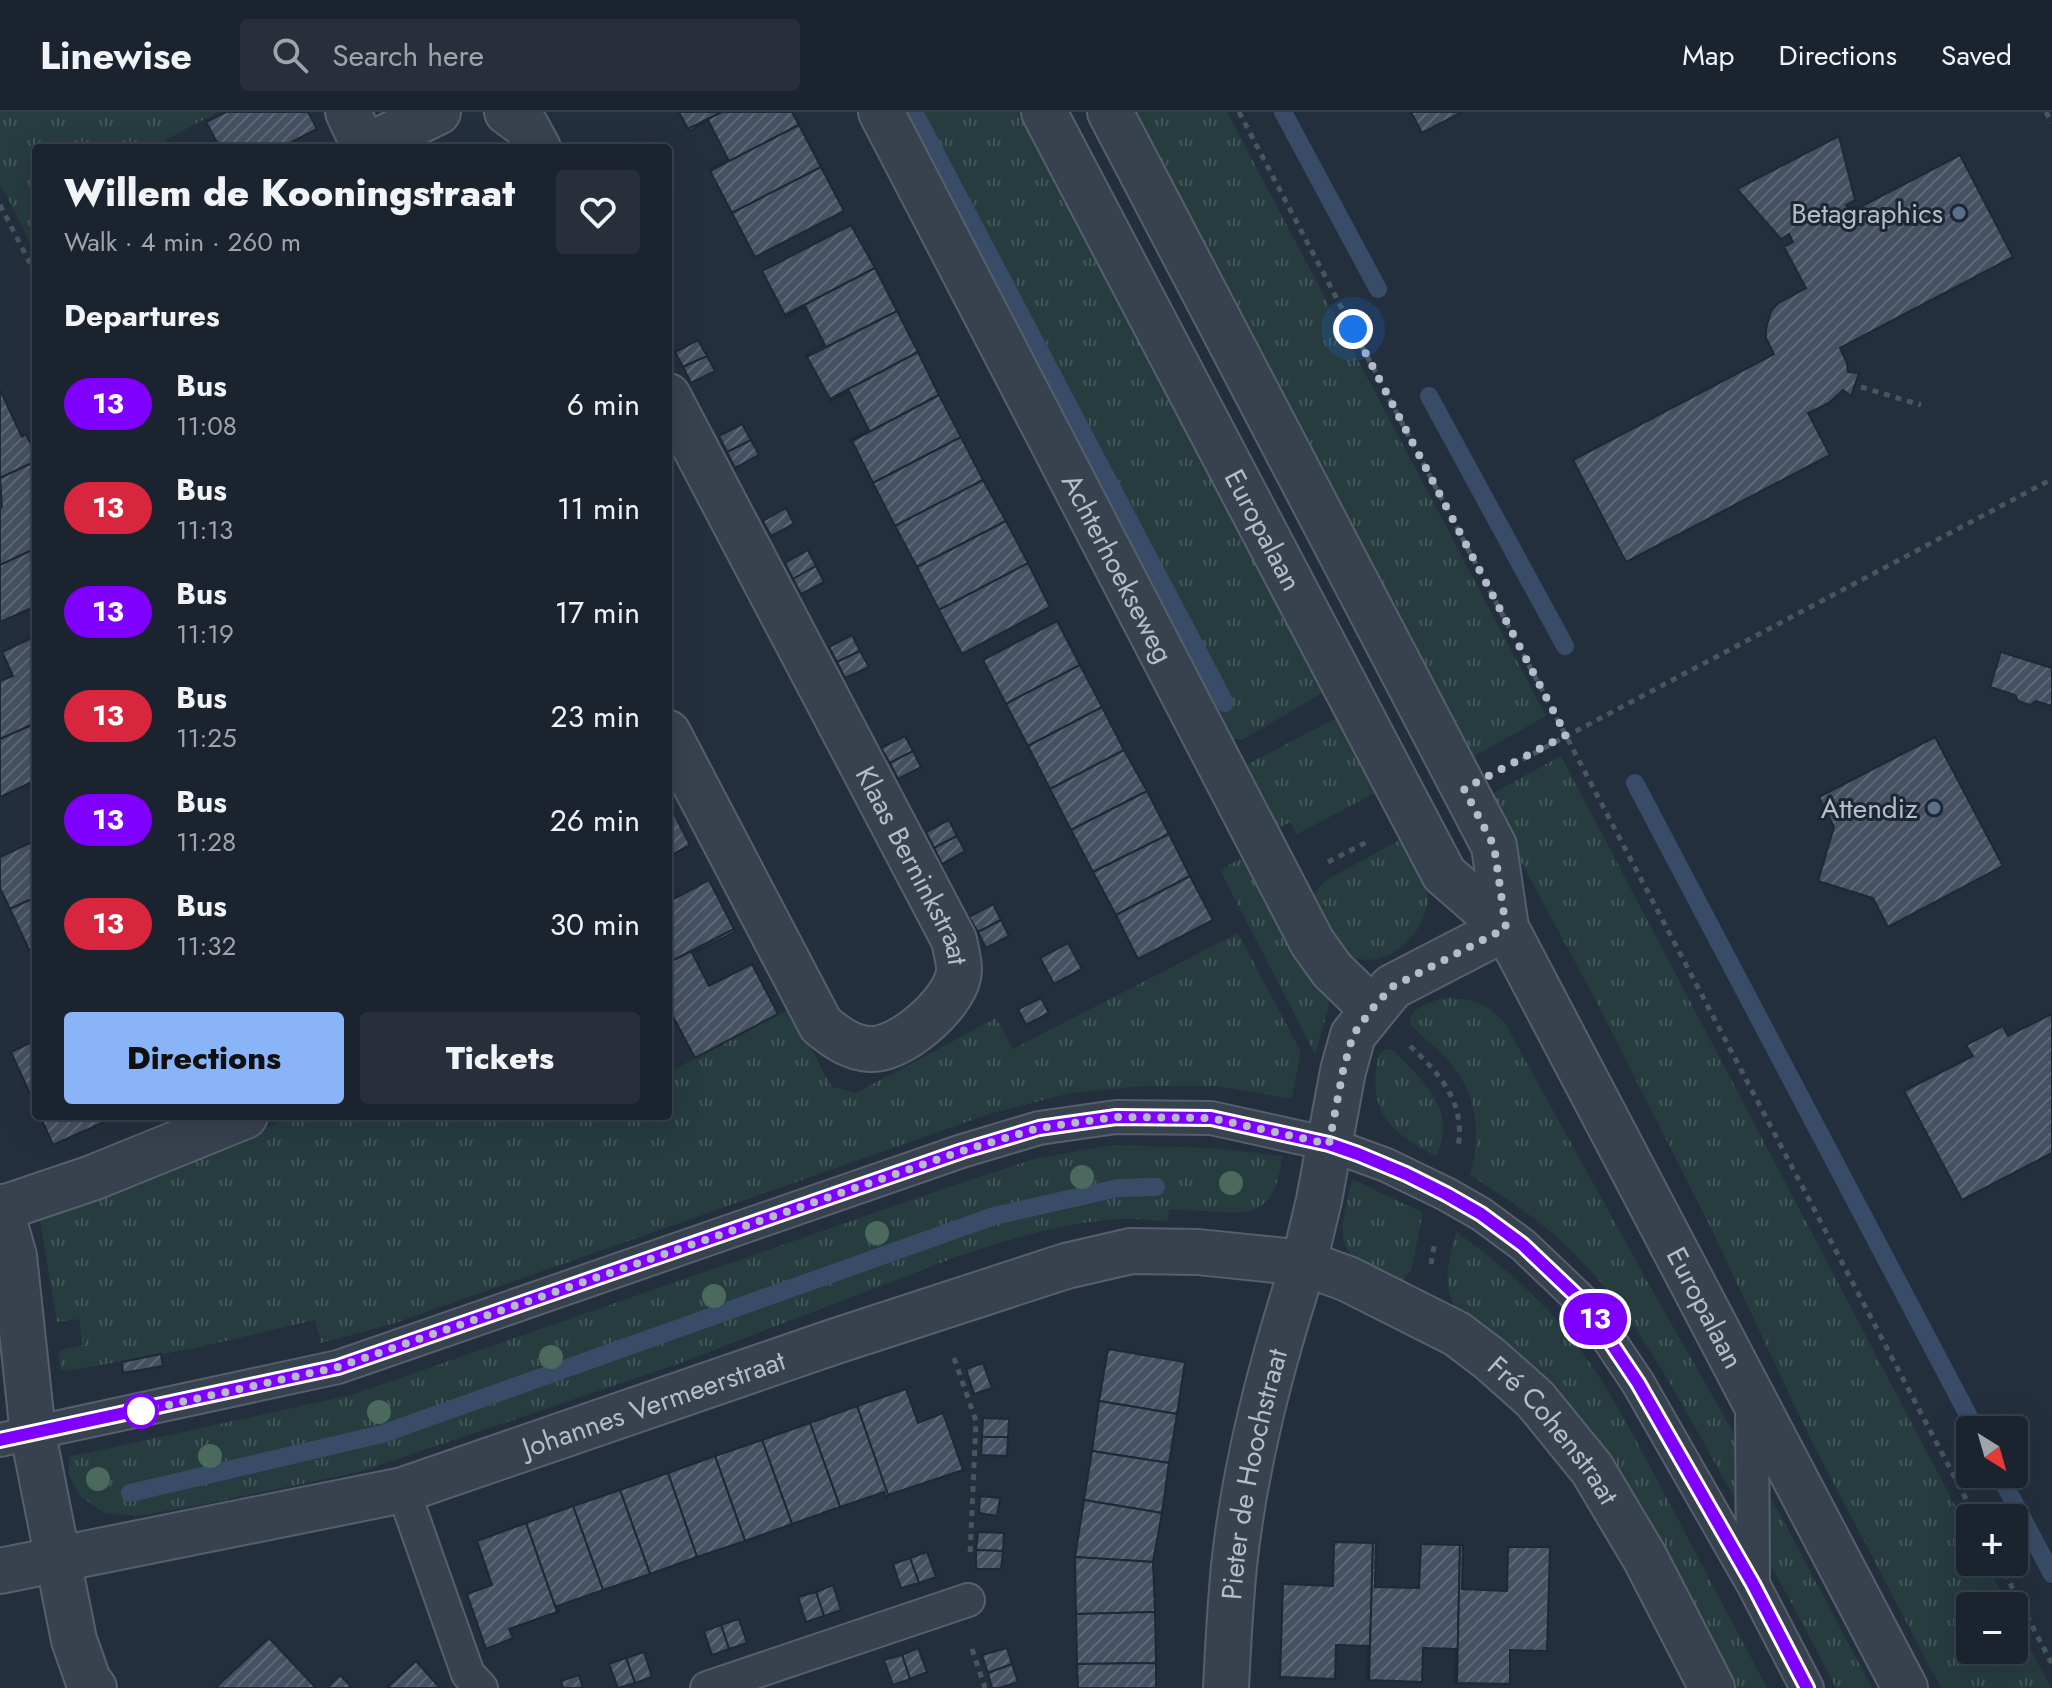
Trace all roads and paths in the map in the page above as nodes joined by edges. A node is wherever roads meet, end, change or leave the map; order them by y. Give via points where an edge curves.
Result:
1 (348, 112) edge
2 (438, 112) edge
3 (507, 112) edge
4 (881, 112) edge
5 (1044, 112) edge
6 (1110, 112) edge
7 (1239, 112) edge
8 (2046, 112) edge
9 (2052, 123) edge
10 (363, 144) edge
11 (373, 144) edge
12 (536, 144) edge
13 (0, 205) edge
14 (32, 267) edge
15 (1861, 387) dead end
16 (672, 404) edge
17 (1921, 405) dead end
18 (2052, 479) edge
19 (1566, 735) junction
20 (672, 741) edge
21 (1464, 789) junction
22 (1414, 816) junction
23 (1283, 886) junction
24 (1506, 928) junction
25 (1372, 1009) junction
26 (235, 1120) edge
27 (1329, 1144) junction
28 (0, 1208) edge
29 (1304, 1263) junction
30 (937, 1308) junction
31 (1752, 1395) junction
32 (17, 1437) edge
33 (403, 1490) junction
34 (1969, 1504) edge
35 (58, 1560) junction
36 (0, 1571) edge
37 (2006, 1576) edge
38 (1753, 1584) junction
39 (968, 1600) junction
40 (2052, 1664) edge
41 (94, 1688) edge
42 (481, 1688) edge
43 (707, 1688) edge
44 (985, 1688) edge
45 (1226, 1688) edge
46 (1712, 1688) edge
47 (1807, 1688) edge
48 (1905, 1688) edge

1 - 10 street
2 - 11 street
3 - 12 street via 526,126
4 - 23 street, Achterhoekseweg
5 - 22 street, Europalaan
6 - 21 street, Europalaan
7 - 19 path
8 - 9 path
13 - 14 path
15 - 17 path
16 - 20 street, Klaas Berninkstraat via 954,940 959,976 942,1007 905,1039 872,1050 845,1044 821,1025
18 - 19 path
19 - 21 path
19 - 34 path
21 - 24 street, Europalaan via 1494,846
22 - 23 path
22 - 24 street, Europalaan via 1444,874
23 - 25 street, Achterhoekseweg via 1320,954
24 - 25 street via 1392,987
24 - 31 street, Europalaan
25 - 27 street via 1353,1035
26 - 28 street via 92,1178
27 - 29 street
27 - 32 lane via 1211,1118 1116,1117 1039,1128 338,1367
27 - 38 lane via 1386,1165 1481,1214 1523,1245 1585,1304 1638,1383
28 - 32 street via 14,1256
29 - 30 street, Johannes Vermeerstraat via 1131,1251
29 - 45 street, Pieter de Hoochstraat via 1264,1396 1243,1503
29 - 46 street, Fré Cohenstraat via 1348,1279 1457,1334 1535,1399 1592,1469
30 - 33 street, Johannes Vermeerstraat
30 - 39 path via 976,1421
31 - 38 lane
31 - 48 street, Europalaan
32 - 35 street
33 - 35 street, Johannes Vermeerstraat
33 - 42 lane via 468,1674
35 - 36 street, Johannes Vermeerstraat
35 - 41 street via 74,1640
37 - 40 path
38 - 47 lane
39 - 43 lane
39 - 44 path via 967,1632

